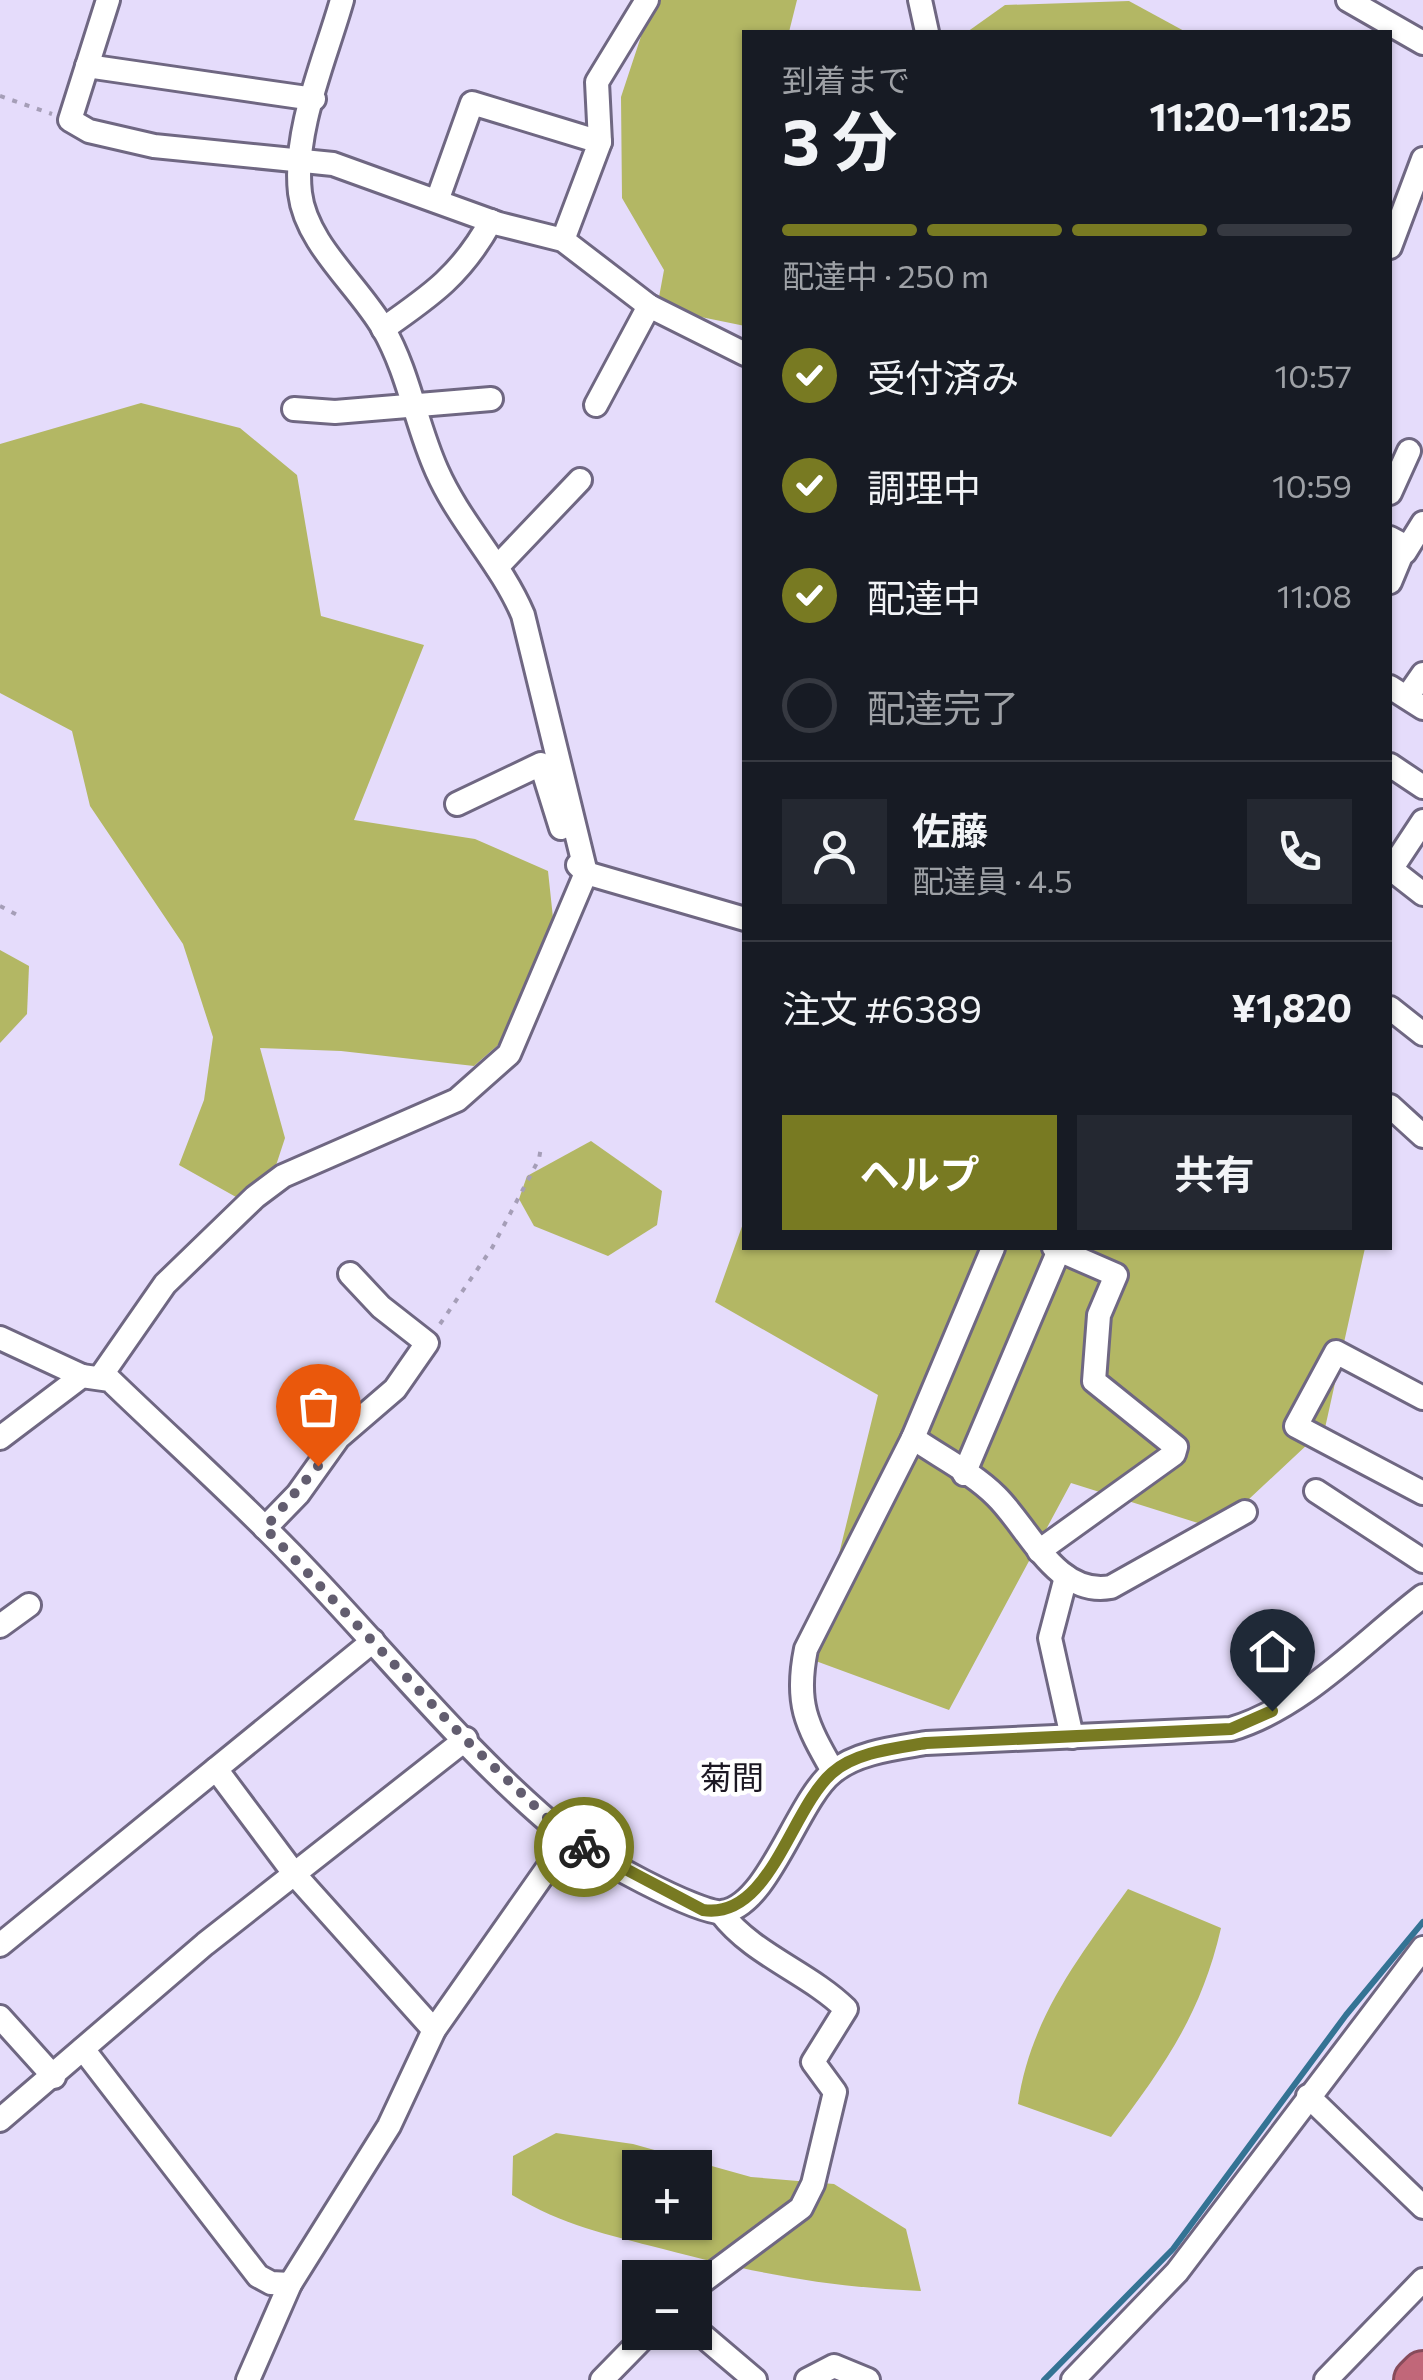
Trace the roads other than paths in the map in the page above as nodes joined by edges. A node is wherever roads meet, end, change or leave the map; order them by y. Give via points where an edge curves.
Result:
1 (108, 0) edge
2 (342, 0) edge
3 (646, 0) edge
4 (920, 0) edge
5 (1348, 0) edge
6 (927, 30) edge
7 (1423, 44) edge
8 (87, 66) junction
9 (314, 100) junction
10 (600, 142) junction
11 (298, 158) junction
12 (1423, 159) edge
13 (437, 201) junction
14 (491, 220) junction
15 (563, 240) junction
16 (1392, 242) edge
17 (649, 306) junction
18 (383, 329) junction
19 (742, 352) edge
20 (491, 399) dead end
21 (596, 405) dead end
22 (416, 406) junction
23 (294, 409) dead end
24 (1408, 451) dead end
25 (580, 480) dead end
26 (1392, 488) edge
27 (1423, 523) edge
28 (1397, 545) edge
29 (497, 567) junction
30 (1392, 571) edge
31 (1423, 674) edge
32 (1406, 698) edge
33 (1392, 766) edge
34 (1423, 788) edge
35 (457, 804) dead end
36 (1423, 821) edge
37 (1392, 868) edge
38 (1392, 871) edge
39 (586, 873) junction
40 (1423, 894) edge
41 (742, 918) edge
42 (1392, 1010) edge
43 (1423, 1034) edge
44 (1392, 1108) edge
45 (1423, 1136) edge
46 (992, 1250) edge
47 (1057, 1250) edge
48 (1059, 1250) edge
49 (350, 1274) dead end
50 (0, 1338) edge
51 (92, 1376) junction
52 (1423, 1398) edge
53 (0, 1438) edge
54 (913, 1438) junction
55 (964, 1474) junction
56 (1316, 1491) dead end
57 (1423, 1493) edge
58 (1245, 1512) dead end
59 (265, 1528) junction
60 (1040, 1551) junction
61 (1423, 1561) edge
62 (1066, 1577) junction
63 (1423, 1596) edge
64 (28, 1605) dead end
65 (0, 1626) edge
66 (373, 1641) junction
67 (1072, 1737) junction
68 (466, 1740) junction
69 (216, 1770) junction
70 (833, 1771) junction
71 (568, 1838) junction
72 (296, 1876) junction
73 (721, 1913) junction
74 (0, 1945) edge
75 (1423, 1948) edge
76 (0, 2017) edge
77 (434, 2030) junction
78 (83, 2049) junction
79 (54, 2077) junction
80 (1308, 2096) junction
81 (0, 2120) edge
82 (1423, 2208) edge
83 (712, 2273) edge
84 (1423, 2280) edge
85 (290, 2284) junction
86 (712, 2343) edge
87 (632, 2350) edge
88 (1423, 2372) edge
89 (248, 2380) edge
90 (602, 2380) edge
91 (755, 2380) edge
92 (807, 2380) edge
93 (868, 2380) edge
94 (1073, 2380) edge
95 (1326, 2380) edge
96 (1416, 2380) edge

1 - 8 street
2 - 9 street
3 - 10 street via 598,82
4 - 6 street
5 - 7 street
8 - 9 street
8 - 11 street via 70,120 90,132 154,146
9 - 11 street
10 - 13 street via 472,103
10 - 15 street
11 - 13 street
11 - 18 street via 304,212
12 - 16 street
13 - 14 street
14 - 15 street
14 - 18 street via 469,261
15 - 17 street
17 - 19 street
17 - 21 street
18 - 22 street
20 - 22 street
22 - 23 street
22 - 29 street via 437,471
24 - 26 street
25 - 29 street
27 - 28 street
28 - 30 street
29 - 39 street via 523,615
31 - 32 street
33 - 34 street
35 - 39 street via 541,764 570,857
36 - 37 street
38 - 40 street
39 - 41 street
39 - 51 street via 531,1010 489,1076 457,1100 283,1176 256,1196 165,1284
42 - 43 street
44 - 45 street
46 - 54 street
47 - 55 street
48 - 60 street via 1116,1275 1099,1315 1094,1382 1176,1447
49 - 59 street via 427,1343 394,1389 338,1438
50 - 51 street
51 - 53 street
51 - 59 street
52 - 57 street via 1336,1352 1296,1426
54 - 55 street
54 - 70 street via 806,1649 798,1687 812,1735
55 - 60 street via 995,1494
56 - 61 street
58 - 62 street via 1111,1587 1087,1588
59 - 66 street
60 - 62 street
62 - 67 street via 1050,1638
63 - 67 street via 1254,1722 1191,1733
64 - 65 street
66 - 68 street
66 - 69 street
67 - 70 street via 926,1743 880,1751
68 - 71 street
68 - 72 street
69 - 72 street
69 - 74 street
70 - 73 street via 758,1884 740,1906
71 - 73 street via 654,1887
71 - 77 street
72 - 77 street
72 - 78 street
73 - 83 street via 736,1932 822,1986 846,2009 813,2062 836,2092 801,2208
75 - 80 street
76 - 79 street
77 - 85 street via 389,2126
78 - 79 street
78 - 85 street via 258,2276
79 - 81 street
80 - 82 street
80 - 94 street via 1177,2272
84 - 95 street
85 - 89 street
86 - 91 street
87 - 90 street
88 - 96 highway
92 - 93 street via 834,2366

